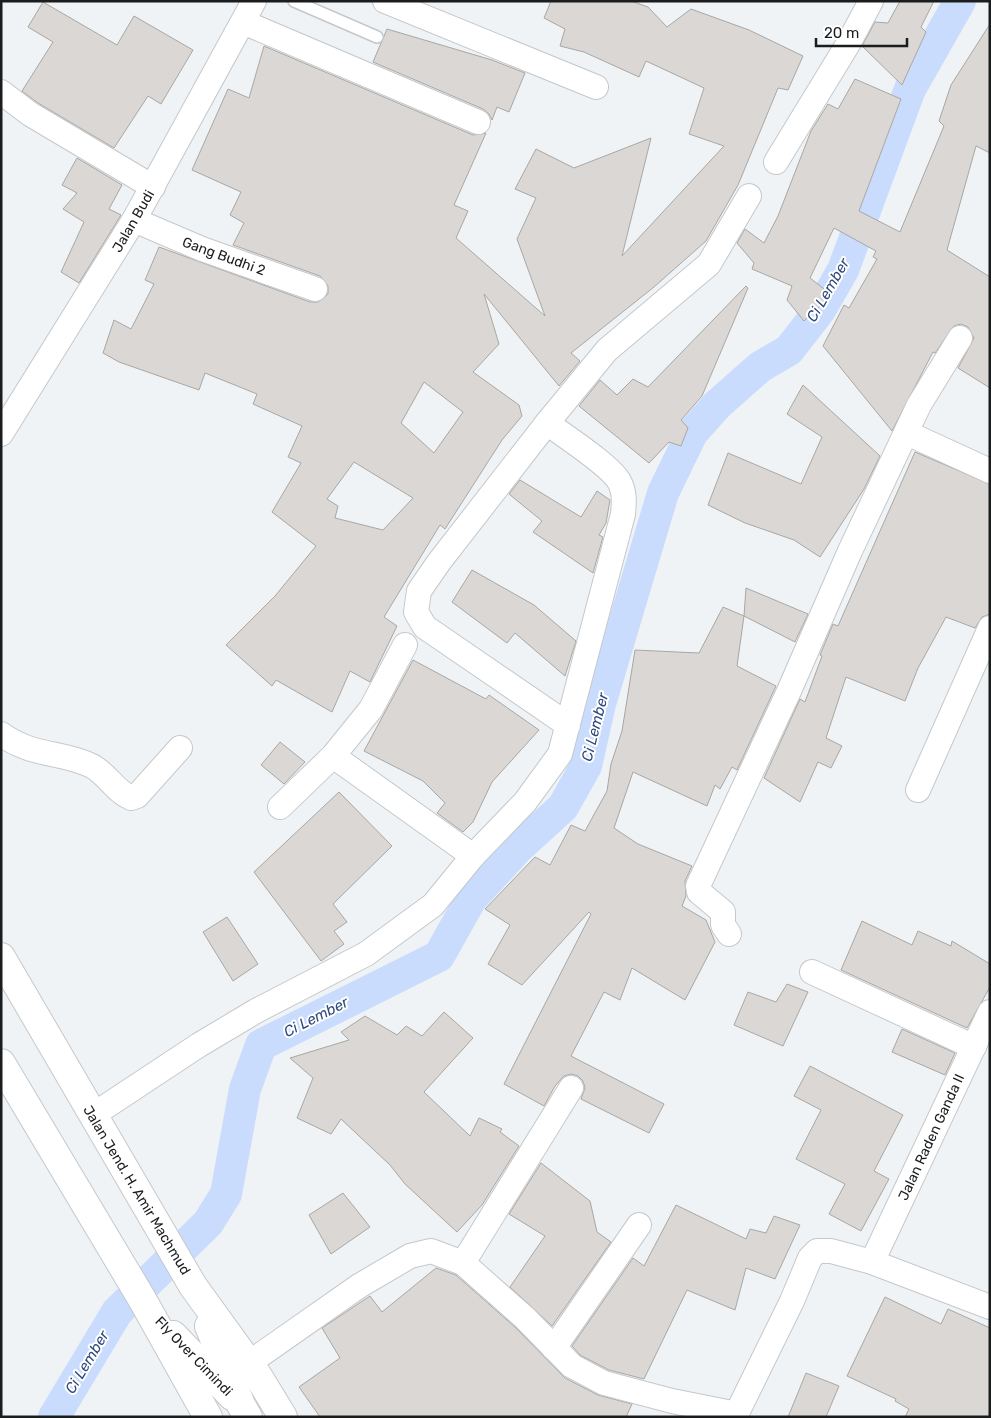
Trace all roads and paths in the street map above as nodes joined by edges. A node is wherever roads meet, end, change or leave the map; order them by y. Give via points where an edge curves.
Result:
1 (254, 1) edge
2 (294, 1) edge
3 (385, 1) edge
4 (871, 1) edge
5 (243, 22) junction
6 (377, 37) dead end
7 (596, 87) dead end
8 (1, 92) edge
9 (478, 122) dead end
10 (776, 162) dead end
11 (153, 187) junction
12 (749, 196) dead end
13 (134, 220) junction
14 (315, 289) dead end
15 (960, 338) dead end
16 (547, 423) junction
17 (907, 433) junction
18 (1, 434) edge
19 (990, 471) edge
20 (990, 628) edge
21 (405, 645) dead end
22 (568, 725) junction
23 (1, 734) edge
24 (180, 748) dead end
25 (333, 756) junction
26 (918, 790) dead end
27 (280, 807) dead end
28 (473, 856) junction
29 (729, 934) dead end
30 (1, 957) edge
31 (812, 972) dead end
32 (990, 1012) edge
33 (974, 1046) junction
34 (1, 1063) edge
35 (571, 1088) dead end
36 (93, 1115) junction
37 (639, 1225) dead end
38 (872, 1262) junction
39 (463, 1263) junction
40 (190, 1279) junction
41 (144, 1303) junction
42 (990, 1307) edge
43 (554, 1348) junction
44 (249, 1363) junction
45 (667, 1409) edge
46 (244, 1411) edge
47 (736, 1416) edge
48 (208, 1417) edge
49 (283, 1417) edge

1 - 5 street, Jalan Budi
2 - 6 lane
3 - 7 street
4 - 10 street
5 - 9 street
5 - 11 street, Jalan Budi
8 - 11 street via 30,114
11 - 13 street, Jalan Budi
12 - 16 street via 709,264 607,350
13 - 14 street, Gang Budhi 2 via 202,249
13 - 18 street, Jalan Budi
15 - 17 street via 919,405
16 - 22 street via 604,466 620,481 624,495 623,514
16 - 22 street via 439,562 420,591 416,612 424,627
17 - 19 street
17 - 29 street via 698,886 699,892 724,912 724,925
20 - 26 street
21 - 25 street via 370,709
22 - 28 street via 560,754 531,794
23 - 24 street via 32,751 93,767 131,798 137,796
25 - 27 street
25 - 28 street
28 - 36 street via 433,905 366,954 199,1044
30 - 36 highway, Jalan Jend. H. Amir Machmud
31 - 33 street
32 - 33 street, Jalan Raden Ganda II
33 - 38 street, Jalan Raden Ganda II
34 - 41 highway
35 - 39 street
36 - 40 highway, Jalan Jend. H. Amir Machmud
37 - 43 street
38 - 42 street
38 - 47 street via 830,1251 817,1251 810,1258
39 - 43 street
39 - 44 street via 431,1251 410,1256 359,1286
40 - 44 highway, Jalan Jend. H. Amir Machmud
40 - 46 highway, Fly Over Cimindi
41 - 46 highway, Fly Over Cimindi
41 - 48 highway
43 - 45 street via 572,1366
44 - 49 highway, Jalan Jend. H. Amir Machmud
45 - 47 street

